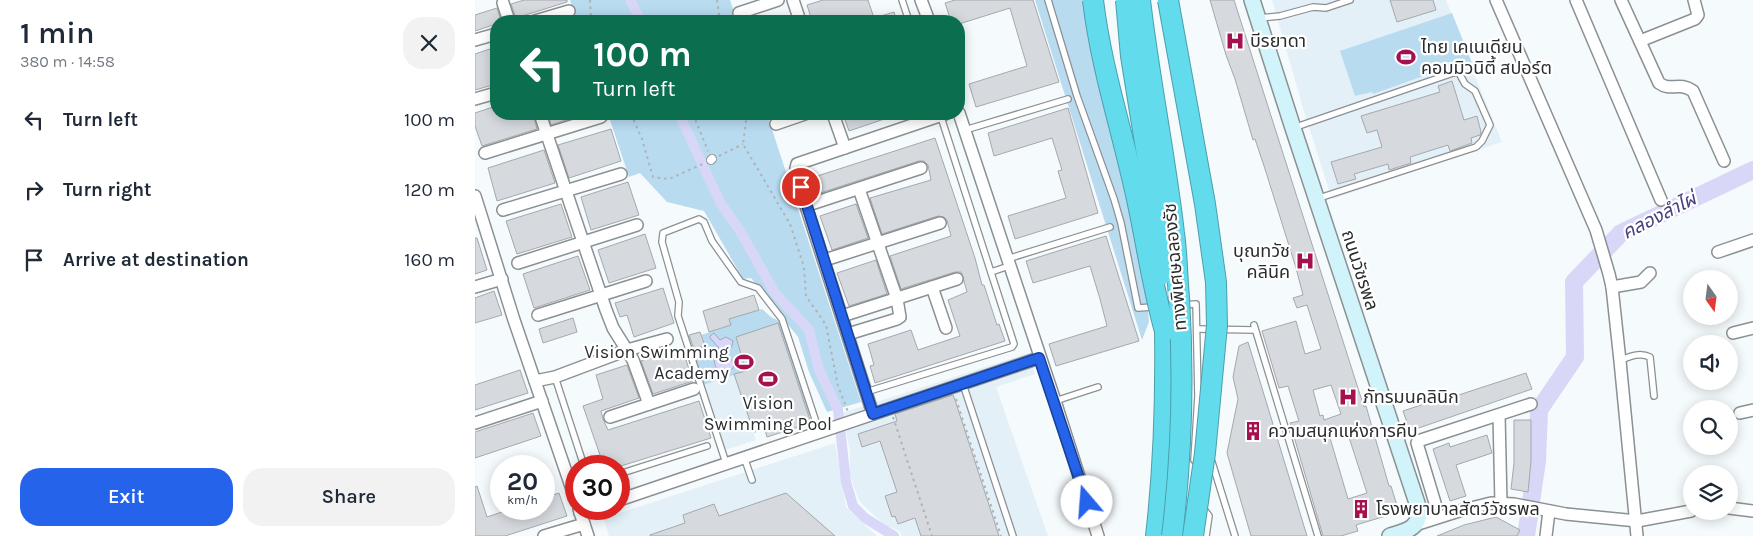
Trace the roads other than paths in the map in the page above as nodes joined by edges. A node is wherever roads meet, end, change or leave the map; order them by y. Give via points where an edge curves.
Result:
1 (778, 0) edge
2 (793, 0) edge
3 (902, 0) edge
4 (1048, 0) edge
5 (1093, 0) edge
6 (1126, 0) edge
7 (1140, 0) edge
8 (1168, 0) edge
9 (1173, 0) edge
10 (1252, 0) edge
11 (1350, 0) edge
12 (1496, 0) edge
13 (1576, 0) edge
14 (1621, 0) edge
15 (1694, 0) edge
16 (924, 1) edge
17 (503, 3) dead end
18 (569, 11) dead end
19 (739, 13) dead end
20 (507, 15) edge
21 (555, 15) edge
22 (798, 15) edge
23 (907, 15) edge
24 (928, 15) edge
25 (1258, 18) junction
26 (490, 36) edge
27 (475, 40) edge
28 (1640, 41) junction
29 (1175, 42) junction
30 (490, 95) edge
31 (475, 99) edge
32 (1068, 99) dead end
33 (542, 120) edge
34 (591, 120) edge
35 (788, 120) edge
36 (835, 120) edge
37 (925, 120) edge
38 (944, 120) edge
39 (961, 120) edge
40 (776, 124) dead end
41 (1293, 128) junction
42 (965, 130) junction
43 (547, 134) junction
44 (845, 148) junction
45 (485, 153) dead end
46 (1724, 161) dead end
47 (921, 168) dead end
48 (621, 174) dead end
49 (859, 189) junction
50 (565, 191) junction
51 (475, 196) edge
52 (1316, 198) junction
53 (1661, 200) dead end
54 (811, 204) dead end
55 (503, 210) dead end
56 (940, 222) dead end
57 (637, 226) dead end
58 (1110, 227) dead end
59 (1753, 240) edge
60 (583, 243) junction
61 (877, 243) junction
62 (1718, 252) dead end
63 (831, 258) dead end
64 (518, 263) dead end
65 (1008, 263) junction
66 (991, 272) junction
67 (1649, 273) dead end
68 (502, 279) junction
69 (957, 279) dead end
70 (646, 280) dead end
71 (475, 287) edge
72 (932, 287) junction
73 (1613, 287) junction
74 (600, 295) junction
75 (897, 299) junction
76 (538, 315) dead end
77 (842, 316) junction
78 (946, 328) dead end
79 (1753, 328) edge
80 (1165, 330) junction
81 (1197, 330) junction
82 (1733, 332) dead end
83 (848, 334) junction
84 (667, 339) dead end
85 (627, 350) junction
86 (1039, 358) junction
87 (1621, 361) junction
88 (555, 377) junction
89 (535, 381) junction
90 (963, 383) junction
91 (1098, 387) dead end
92 (694, 389) dead end
93 (866, 392) junction
94 (1654, 396) dead end
95 (541, 401) junction
96 (1055, 401) junction
97 (649, 404) junction
98 (1531, 404) dead end
99 (1753, 410) edge
100 (1740, 412) dead end
101 (873, 414) junction
102 (1499, 415) junction
103 (610, 417) dead end
104 (475, 423) edge
105 (835, 426) junction
106 (707, 446) dead end
107 (580, 455) edge
108 (744, 457) junction
109 (1211, 459) dead end
110 (565, 463) edge
111 (726, 463) junction
112 (1194, 465) dead end
113 (630, 470) edge
114 (752, 480) dead end
115 (1193, 485) dead end
116 (630, 496) edge
117 (1435, 503) dead end
118 (1501, 504) junction
119 (1738, 509) edge
120 (1546, 510) junction
121 (1753, 511) edge
122 (1683, 512) edge
123 (572, 520) edge
124 (583, 520) edge
125 (1637, 521) junction
126 (1415, 525) junction
127 (544, 536) edge
128 (588, 536) edge
129 (1013, 536) edge
130 (1098, 536) edge
131 (1157, 536) edge
132 (1172, 536) edge
133 (1193, 536) edge
134 (1206, 536) edge
135 (1235, 536) edge
136 (1318, 536) edge
137 (1390, 536) edge
138 (1545, 536) edge
139 (1637, 536) edge

1 - 19 street
2 - 22 street
3 - 23 lane
4 - 81 lane via 1077,96 1114,199 1138,308 1196,304
5 - 80 highway, bridge via 1101,55
6 - 80 highway, ทางพิเศษฉลองรัช, bridge via 1131,56 1160,238
7 - 132 highway, ทางพิเศษฉลองรัช, bridge via 1146,58 1175,234 1182,410 1179,482
8 - 29 highway, bridge
9 - 29 highway, bridge
10 - 25 main road, ถนนวัชรพล
11 - 25 lane via 1326,8 1313,7
12 - 73 street via 1598,238
13 - 53 street
14 - 28 street
15 - 28 street via 1698,15 1695,19
16 - 24 street
17 - 20 street
18 - 21 street
25 - 41 main road, ถนนวัชรพล
26 - 27 street
28 - 46 street via 1659,83 1664,87 1686,86 1693,92
29 - 133 highway, bridge via 1205,204 1216,291 1217,325 1205,454
30 - 31 street
32 - 42 lane
33 - 43 street
34 - 43 street
35 - 40 street
36 - 44 street
37 - 44 street
38 - 66 lane
39 - 42 street
41 - 52 main road, ถนนวัชรพล
41 - 52 lane via 1453,73 1459,74 1475,91 1490,125 1476,146
42 - 65 street
43 - 45 street
43 - 50 street
44 - 77 street via 797,164 796,168
47 - 49 street
48 - 50 street
49 - 54 street
49 - 61 street
50 - 55 street
50 - 60 street
51 - 68 street
52 - 126 main road, ถนนวัชรพล via 1419,509
56 - 61 street
57 - 60 street
58 - 65 lane
59 - 62 street
60 - 64 street
60 - 74 street
61 - 63 street
61 - 75 street
65 - 66 lane
65 - 86 street
66 - 93 lane via 1014,344 1012,347
67 - 73 street via 1641,282
68 - 71 street
68 - 89 street
69 - 72 street
70 - 74 street
72 - 75 street
72 - 78 street
73 - 87 street
74 - 76 street
74 - 85 street via 613,328
75 - 77 street
75 - 83 street via 899,318
77 - 83 street
79 - 82 street
80 - 131 highway, ทางพิเศษฉลองรัช via 1165,436
81 - 112 lane
81 - 136 lane via 1255,328
83 - 93 street
84 - 85 street
85 - 88 street
85 - 97 street
86 - 90 street
86 - 96 street
87 - 94 lane via 1630,356 1645,354 1650,357
87 - 125 street
88 - 89 street
88 - 107 lane
89 - 95 street
90 - 101 street
90 - 129 lane
91 - 96 lane
92 - 97 street
93 - 101 street
95 - 104 street
95 - 110 street
96 - 130 street
97 - 103 street
98 - 102 street
99 - 100 street
101 - 105 street
102 - 117 street via 1418,441
102 - 118 street
105 - 108 street
105 - 111 lane via 782,319 758,288 741,282 712,241 704,222 699,219 691,221 663,234 662,242 679,302 678,316
106 - 113 lane
108 - 111 street
108 - 114 lane
109 - 135 lane
111 - 116 street
115 - 134 lane via 1192,495 1208,514
118 - 120 street
118 - 126 street via 1491,503
119 - 121 street
120 - 125 street
120 - 138 street
122 - 125 street
123 - 127 street
124 - 128 street
125 - 139 street
126 - 137 main road via 1411,530

